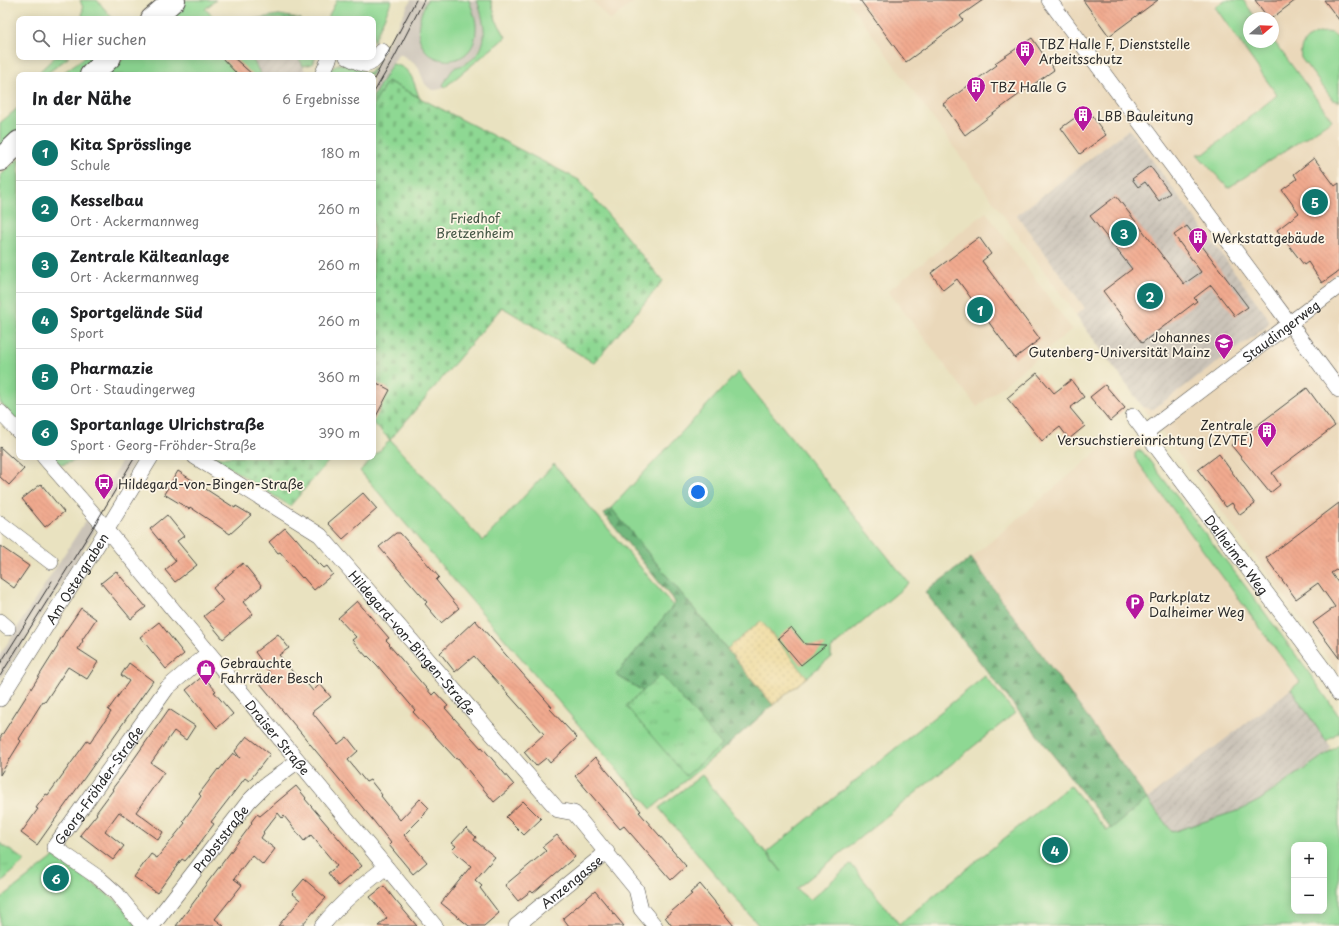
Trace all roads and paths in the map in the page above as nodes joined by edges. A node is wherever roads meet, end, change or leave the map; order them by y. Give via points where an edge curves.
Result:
1 (174, 0) edge
2 (1049, 0) edge
3 (155, 16) edge
4 (382, 51) dead end
5 (107, 60) edge
6 (329, 60) edge
7 (353, 60) edge
8 (376, 60) edge
9 (376, 60) edge
10 (94, 72) edge
11 (323, 72) edge
12 (16, 145) edge
13 (0, 160) edge
14 (1339, 286) edge
15 (1289, 323) junction
16 (1339, 390) edge
17 (0, 412) edge
18 (1133, 416) dead end
19 (16, 429) edge
20 (1145, 433) junction
21 (47, 460) edge
22 (149, 460) edge
23 (200, 460) edge
24 (0, 523) edge
25 (106, 530) junction
26 (51, 562) dead end
27 (208, 653) junction
28 (1339, 694) edge
29 (0, 699) edge
30 (298, 761) junction
31 (607, 852) junction
32 (386, 867) junction
33 (144, 926) edge
34 (152, 926) edge
35 (322, 926) edge
36 (435, 926) edge
37 (516, 926) edge
38 (655, 926) edge

1 - 3 main road
2 - 15 street
4 - 9 street
5 - 10 main road
6 - 11 street
7 - 8 street via 360,64 369,64
12 - 13 main road
14 - 15 street, Staudingerweg
15 - 16 street
15 - 20 street, Staudingerweg
17 - 19 street
18 - 20 street, Dalheimer Weg
20 - 28 street, Dalheimer Weg via 1322,667
21 - 25 street, Draiser Straße
22 - 25 street, Am Ostergraben
23 - 31 street, Hildegard-von-Bingen-Straße via 320,535 558,810 574,813
24 - 26 street
25 - 27 street, Draiser Straße
25 - 29 street, Am Ostergraben
27 - 30 street, Draiser Straße
27 - 33 street, Georg-Fröhder-Straße via 167,688 54,847 99,878 116,893
30 - 32 street, Draiser Straße
30 - 34 street, Probststraße via 264,786 249,801
31 - 37 street, Anzengasse
31 - 38 street, Hildegard-von-Bingen-Straße via 636,889 641,909
32 - 35 street via 349,897
32 - 36 street, Draiser Straße

